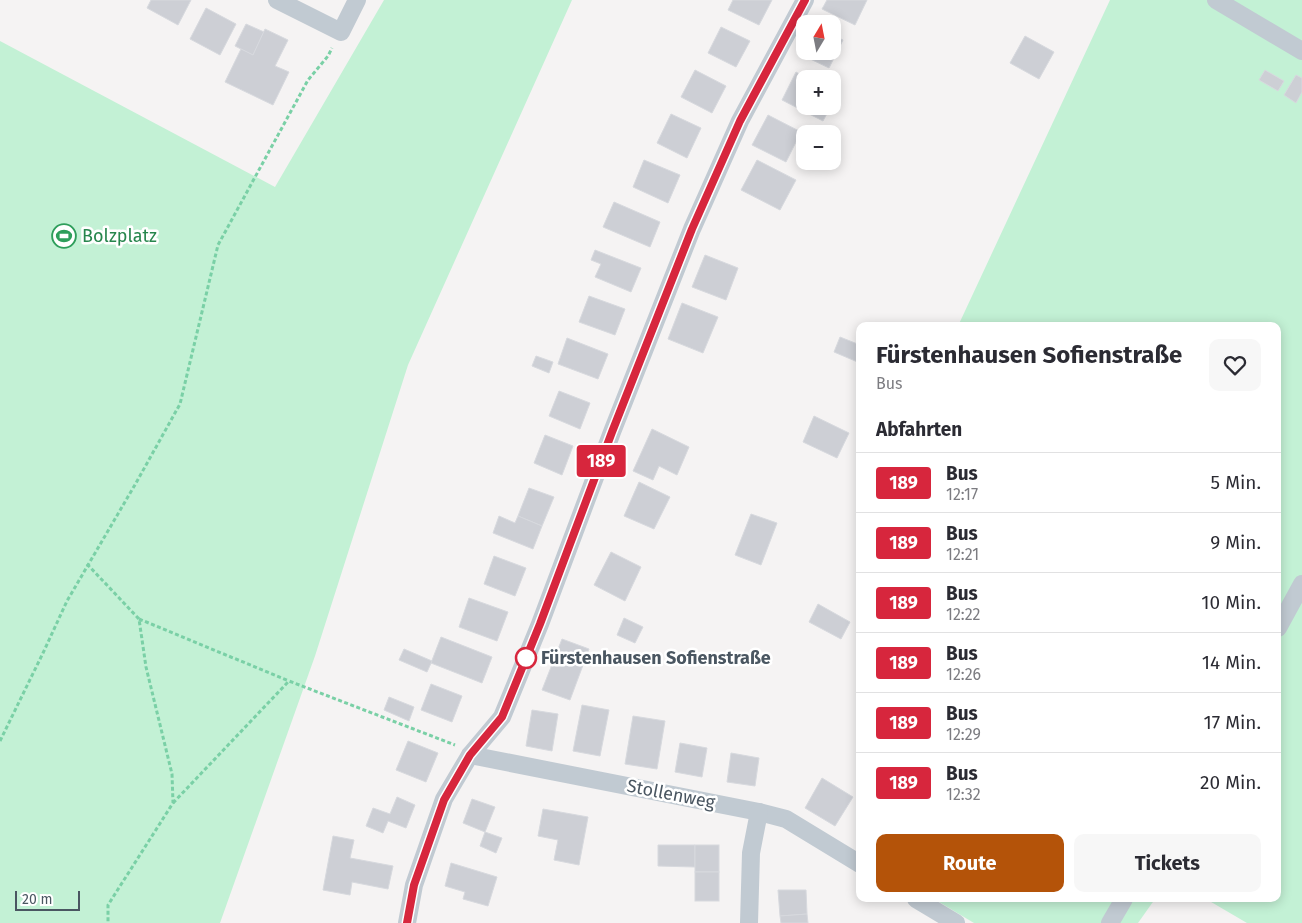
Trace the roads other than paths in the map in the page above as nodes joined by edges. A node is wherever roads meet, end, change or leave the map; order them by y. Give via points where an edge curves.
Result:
1 (278, 0) edge
2 (356, 0) edge
3 (805, 0) edge
4 (1216, 0) edge
5 (1295, 47) edge
6 (1302, 584) edge
7 (1281, 622) edge
8 (470, 755) junction
9 (759, 812) junction
10 (856, 862) edge
11 (921, 902) edge
12 (1122, 902) edge
13 (407, 923) edge
14 (749, 923) edge
15 (956, 923) edge
16 (1110, 923) edge

1 - 2 street via 340,32
3 - 8 street via 740,121 692,229 502,717
4 - 5 street
6 - 7 street
8 - 9 street, Stollenweg
8 - 13 street via 444,800 414,885
9 - 10 street, Stollenweg via 786,820
9 - 14 street via 751,853
11 - 15 street
12 - 16 street

